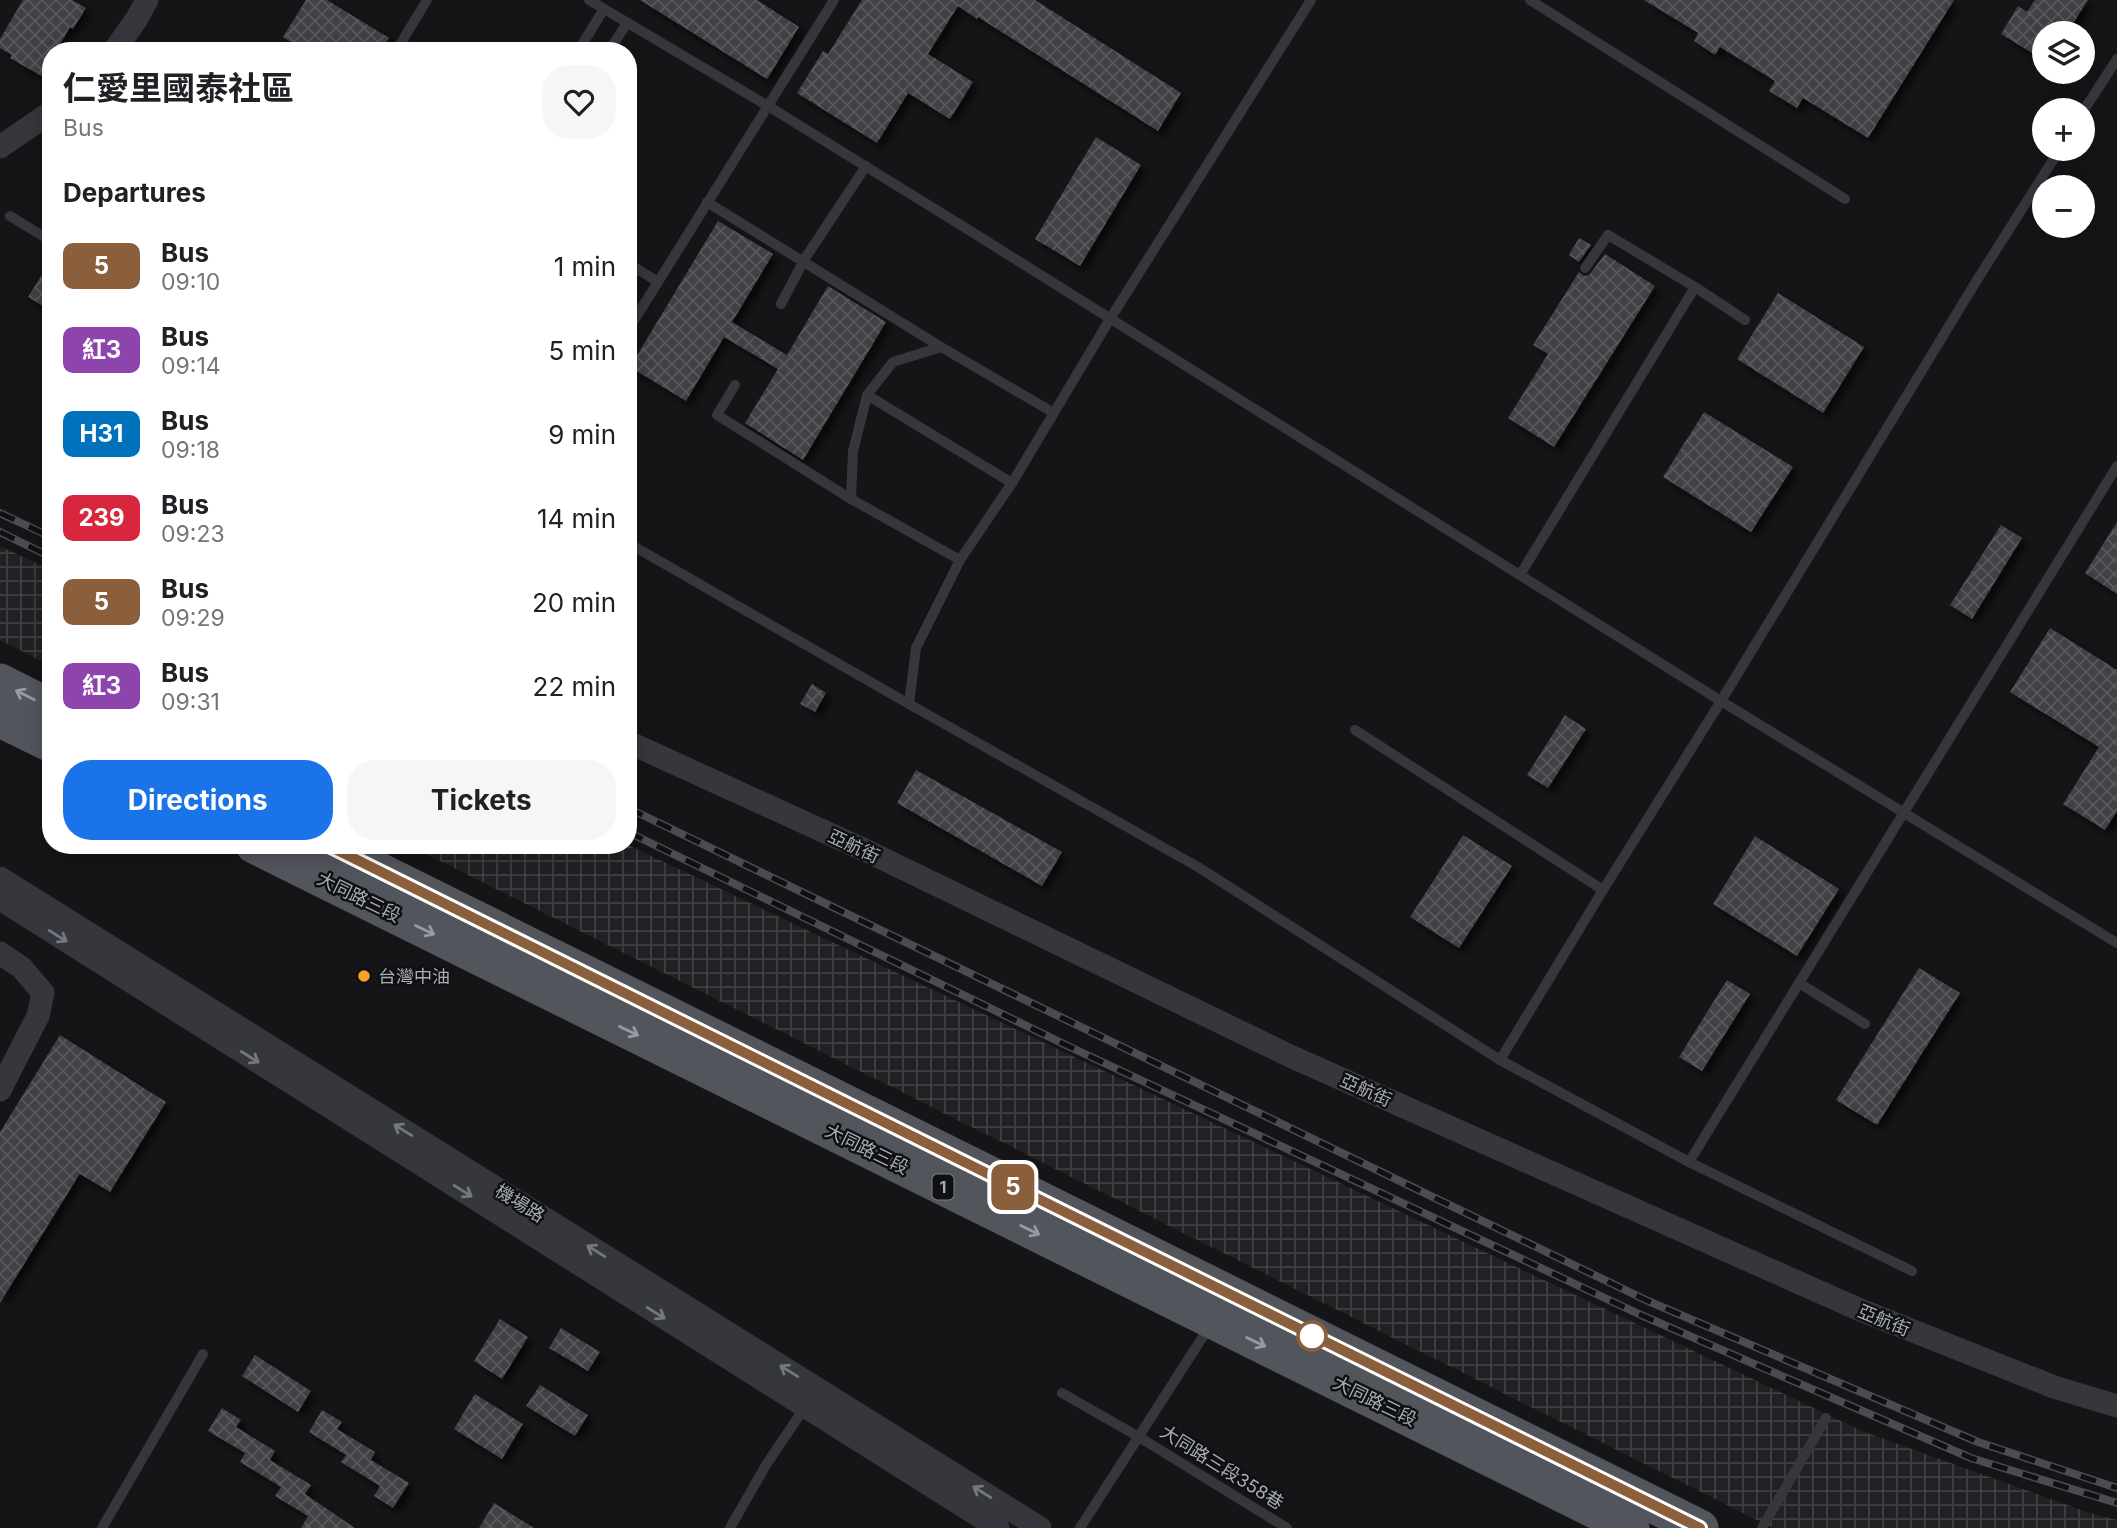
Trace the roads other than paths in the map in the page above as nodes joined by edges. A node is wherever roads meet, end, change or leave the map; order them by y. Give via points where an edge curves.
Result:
1 (147, 0) edge
2 (427, 0) edge
3 (589, 0) edge
4 (834, 0) edge
5 (1311, 0) edge
6 (1530, 0) edge
7 (604, 9) junction
8 (627, 23) junction
9 (120, 42) edge
10 (401, 42) edge
11 (584, 42) edge
12 (615, 42) edge
13 (2117, 59) edge
14 (2092, 98) edge
15 (768, 106) junction
16 (42, 118) edge
17 (0, 147) edge
18 (2052, 161) edge
19 (866, 166) junction
20 (1845, 199) dead end
21 (708, 202) junction
22 (10, 216) dead end
23 (42, 236) edge
24 (804, 260) junction
25 (1585, 268) dead end
26 (637, 269) edge
27 (658, 282) junction
28 (1695, 287) junction
29 (780, 304) dead end
30 (637, 316) edge
31 (1111, 320) junction
32 (1745, 320) dead end
33 (942, 347) junction
34 (735, 386) dead end
35 (867, 395) junction
36 (1054, 413) junction
37 (2117, 466) edge
38 (1012, 483) junction
39 (851, 499) junction
40 (637, 548) edge
41 (960, 560) junction
42 (1520, 575) junction
43 (0, 682) edge
44 (1721, 701) junction
45 (42, 703) edge
46 (909, 704) junction
47 (0, 719) edge
48 (1355, 730) dead end
49 (42, 740) edge
50 (637, 746) edge
51 (1903, 813) junction
52 (273, 854) edge
53 (344, 854) edge
54 (0, 878) edge
55 (1603, 890) junction
56 (0, 899) edge
57 (2117, 943) edge
58 (0, 953) edge
59 (1799, 983) junction
60 (1865, 1024) dead end
61 (1500, 1060) junction
62 (0, 1090) edge
63 (1689, 1162) junction
64 (1912, 1271) dead end
65 (1221, 1308) junction
66 (203, 1354) dead end
67 (1062, 1393) dead end
68 (2117, 1406) edge
69 (805, 1407) junction
70 (1826, 1418) dead end
71 (1139, 1437) junction
72 (102, 1528) edge
73 (730, 1528) edge
74 (998, 1528) edge
75 (1040, 1528) edge
76 (1080, 1528) edge
77 (1287, 1528) edge
78 (1631, 1528) edge
79 (1700, 1528) edge
80 (1762, 1528) edge

1 - 9 street
2 - 10 lane
3 - 7 lane
4 - 15 lane
5 - 31 lane
6 - 20 lane
7 - 8 lane
7 - 11 lane
8 - 12 lane
8 - 15 lane
13 - 14 lane
15 - 19 lane
15 - 21 lane
16 - 17 street
18 - 44 lane
19 - 24 lane
19 - 31 lane
21 - 24 lane
21 - 27 lane
22 - 23 lane
24 - 29 lane
24 - 33 lane
25 - 28 lane via 1608,234
26 - 27 lane
27 - 30 lane
28 - 32 lane
28 - 42 lane
31 - 36 lane
31 - 42 lane
33 - 35 lane via 893,362
33 - 36 lane
34 - 39 lane via 717,415
35 - 38 lane
35 - 39 lane via 853,451
36 - 38 lane
37 - 51 lane
38 - 41 lane
39 - 41 lane
40 - 46 lane
41 - 46 lane via 916,648
42 - 44 lane
45 -> 43 main road
44 - 51 lane
44 - 55 lane
46 - 61 lane via 1198,867
47 - 49 main road
48 - 55 lane
50 - 68 street, 亞航街 via 881,858 1290,1056 1719,1248 1882,1320 2054,1387
51 - 57 lane
51 - 59 lane
52 -> 65 main road, 大同路三段 / 1
53 - 65 main road, 大同路三段 / 1
75 -> 54 street, 機場路
55 - 61 lane
56 -> 69 street, 機場路
58 - 62 street via 22,968 43,993 38,1016
59 - 60 lane
59 - 63 lane
61 - 63 lane
63 - 64 lane
65 - 71 lane, 大同路三段358巷
65 -> 78 main road, 大同路三段 / 1
65 - 79 main road, 大同路三段 / 1
66 - 72 lane
67 - 71 lane, 大同路三段358巷
69 - 73 lane
69 - 74 street, 機場路
70 - 80 lane
71 - 76 lane, 大同路三段358巷
71 - 77 lane, 大同路三段358巷

